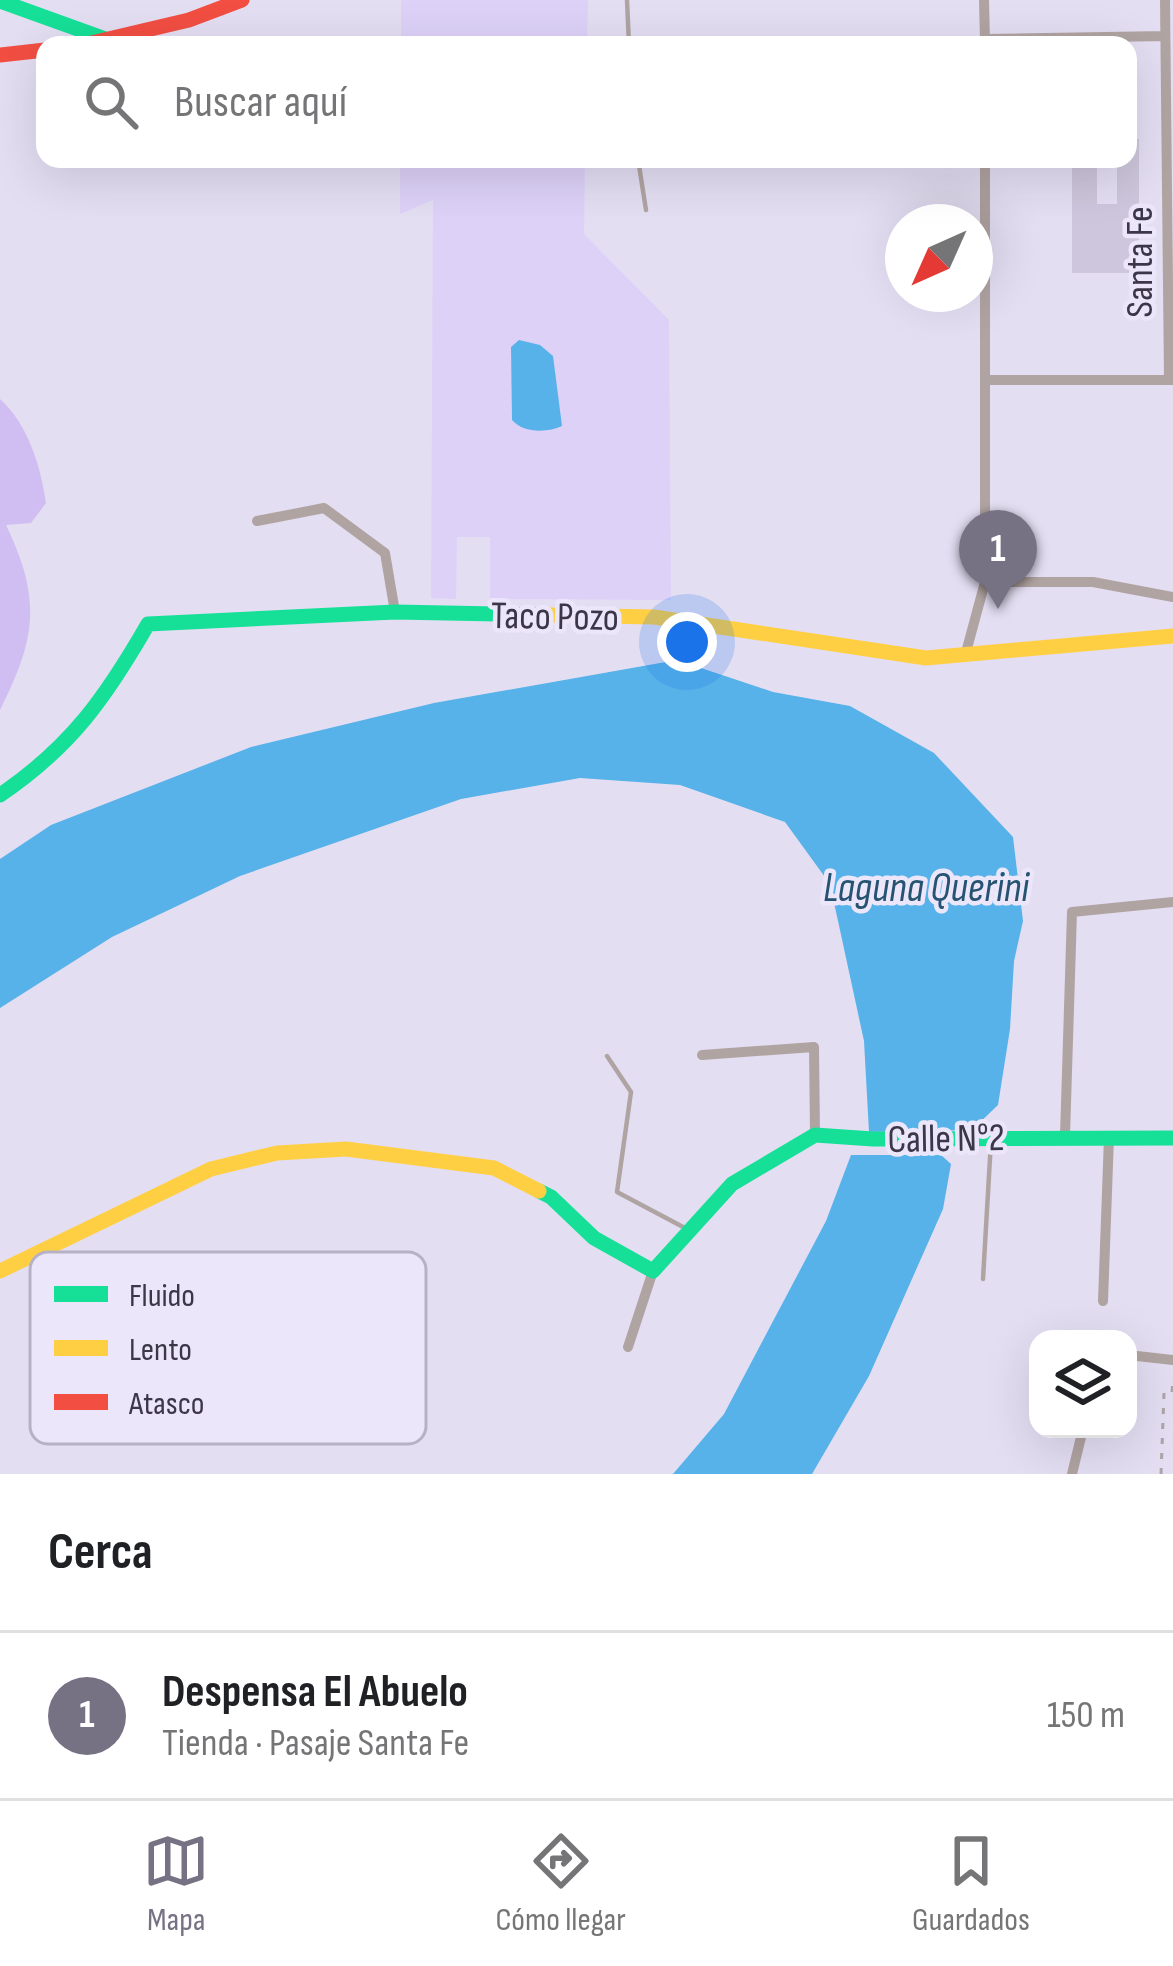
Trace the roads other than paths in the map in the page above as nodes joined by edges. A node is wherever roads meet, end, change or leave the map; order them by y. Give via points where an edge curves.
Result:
1 (242, 0) edge
2 (627, 0) edge
3 (985, 0) edge
4 (1165, 0) edge
5 (0, 1) edge
6 (205, 7) edge
7 (97, 36) edge
8 (125, 36) edge
9 (629, 36) edge
10 (985, 36) edge
11 (1165, 36) junction
12 (1137, 37) edge
13 (36, 51) edge
14 (0, 56) edge
15 (1170, 92) edge
16 (639, 168) edge
17 (985, 168) edge
18 (646, 210) dead end
19 (986, 380) junction
20 (1171, 380) edge
21 (256, 521) dead end
22 (986, 582) junction
23 (1173, 597) edge
24 (394, 612) junction
25 (1173, 636) edge
26 (965, 656) junction
27 (0, 795) edge
28 (1173, 902) edge
29 (703, 1055) dead end
30 (607, 1056) dead end
31 (815, 1135) junction
32 (992, 1136) junction
33 (1065, 1136) junction
34 (1109, 1137) junction
35 (1173, 1138) edge
36 (690, 1231) junction
37 (39, 1252) edge
38 (30, 1256) edge
39 (0, 1271) edge
40 (652, 1271) junction
41 (983, 1279) dead end
42 (1103, 1301) dead end
43 (628, 1347) dead end
44 (1137, 1356) edge
45 (1173, 1360) edge
46 (1081, 1438) edge
47 (1072, 1474) edge

1 - 6 main road
2 - 9 lane
3 - 10 street
4 - 11 street, Santa Fe
5 - 7 main road
6 - 8 main road
11 - 12 street
11 - 15 street, Santa Fe
13 - 14 main road
15 - 20 street, Santa Fe
16 - 18 lane
17 - 19 street
19 - 20 street
19 - 22 street
21 - 24 street via 324,508 385,553
22 - 23 street via 1093,582
22 - 26 street
24 - 26 main road, Taco Pozo via 654,617 926,658
24 - 27 main road, Taco Pozo via 148,624 97,712 43,769
25 - 26 main road, Taco Pozo
28 - 33 street via 1072,911
29 - 31 street via 814,1047
30 - 36 lane via 632,1092 617,1192
31 - 32 main road, Calle N°2
31 - 36 main road via 732,1184
32 - 33 main road, Calle N°2
32 - 41 lane
33 - 34 main road, Calle N°2
34 - 35 main road, Calle N°2
34 - 42 street
36 - 40 main road
37 - 40 main road via 211,1169 277,1153 346,1149 494,1168 550,1197 594,1238
38 - 39 main road
40 - 43 street
44 - 45 street
46 - 47 street

